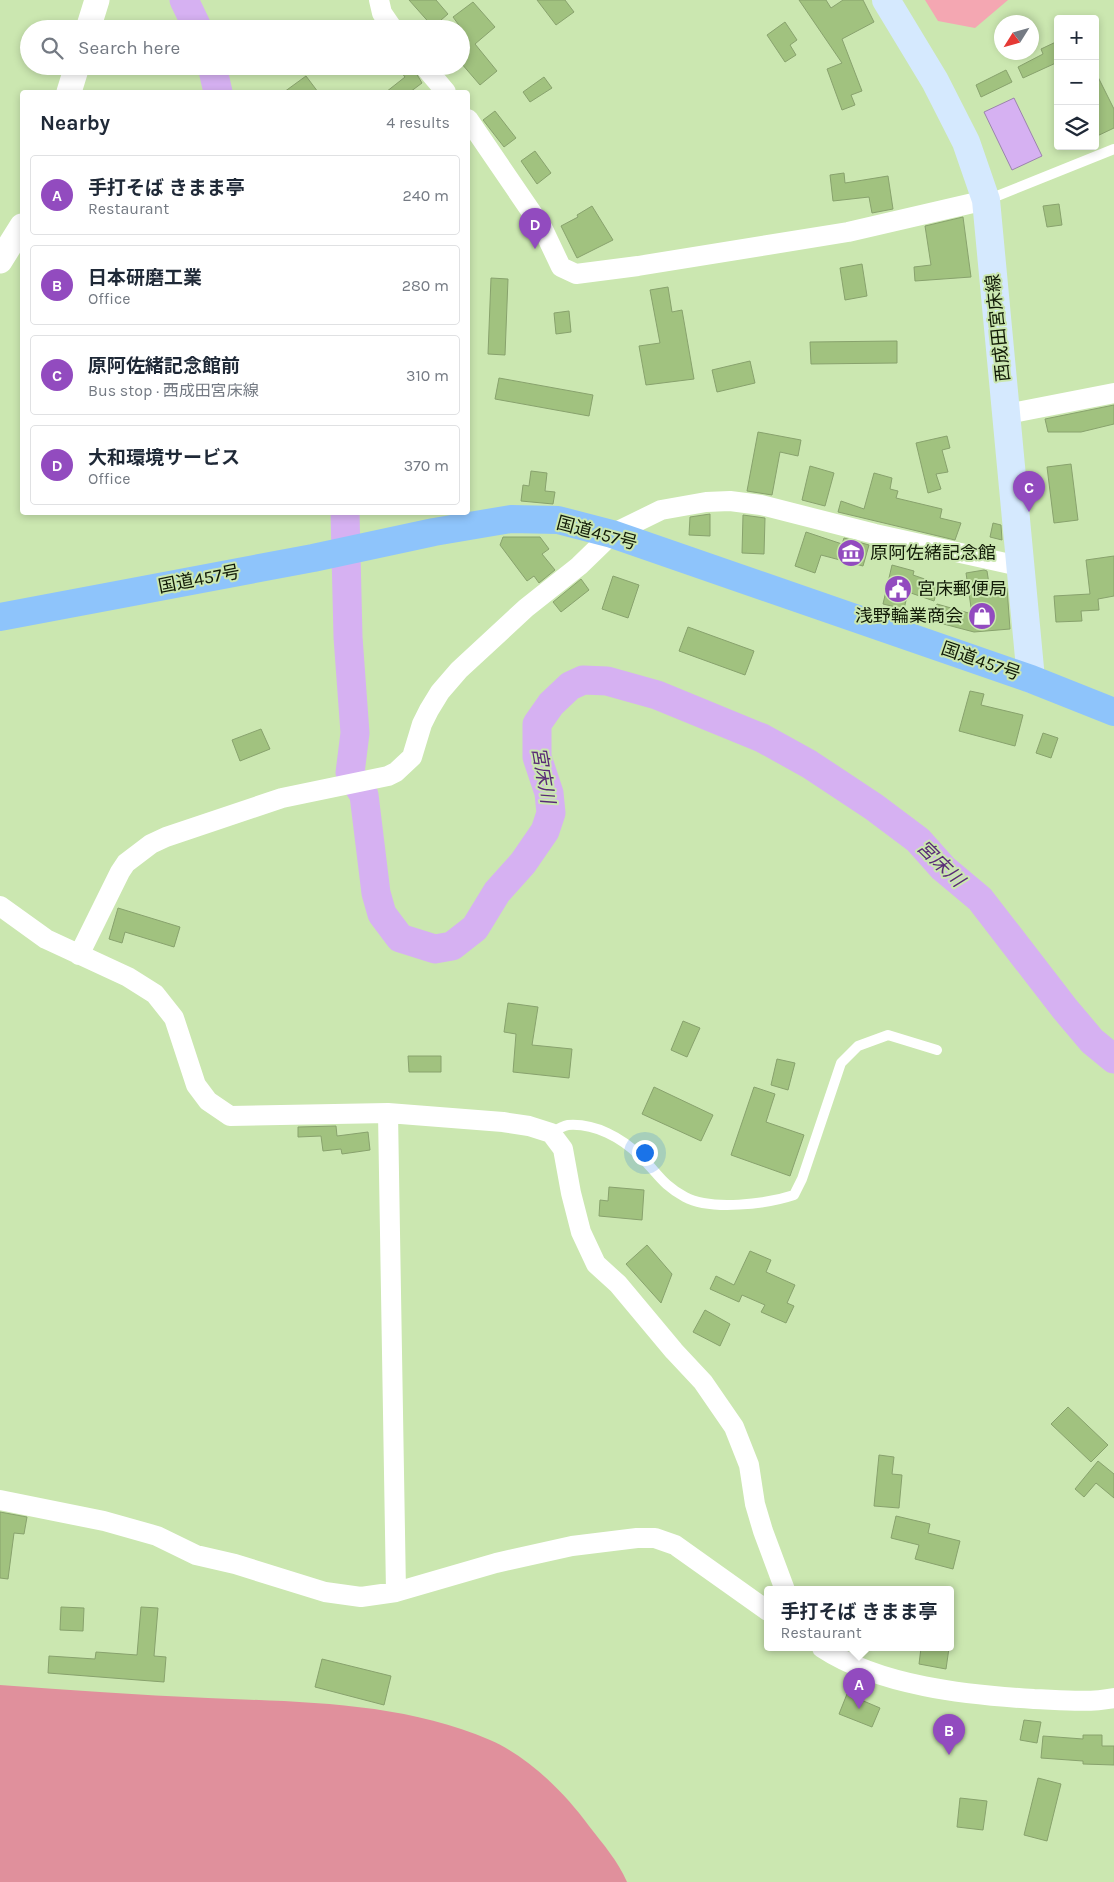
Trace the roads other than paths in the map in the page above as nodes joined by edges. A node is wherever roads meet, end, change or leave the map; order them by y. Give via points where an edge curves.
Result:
1 (98, 0) edge
2 (378, 0) edge
3 (886, 0) edge
4 (91, 20) edge
5 (387, 20) edge
6 (74, 75) edge
7 (432, 75) edge
8 (70, 90) edge
9 (444, 90) edge
10 (470, 122) edge
11 (1114, 149) edge
12 (986, 200) junction
13 (20, 229) edge
14 (0, 261) edge
15 (1114, 393) edge
16 (1007, 414) junction
17 (612, 534) junction
18 (1019, 566) junction
19 (0, 617) edge
20 (1031, 679) junction
21 (1114, 712) edge
22 (0, 906) edge
23 (79, 955) junction
24 (937, 1050) dead end
25 (388, 1113) junction
26 (551, 1133) junction
27 (0, 1500) edge
28 (784, 1586) edge
29 (396, 1592) junction
30 (764, 1608) edge
31 (827, 1651) edge
32 (1114, 1698) edge

1 - 4 street
2 - 5 street
3 - 12 main road, 西成田宮床線 via 935,81 966,142
6 - 8 street
7 - 9 street
10 - 12 street via 543,229 561,267 576,274 848,232
11 - 12 lane
12 - 16 main road, 西成田宮床線
13 - 14 street
15 - 16 street
16 - 18 main road, 西成田宮床線
17 - 18 street via 661,510 730,501 761,505
17 - 19 highway, 国道457号 via 558,520 511,520
17 - 20 highway, 国道457号
17 - 23 street via 459,670 429,710 412,757 396,772 381,778 302,793 151,844 126,863 120,872
18 - 20 main road, 西成田宮床線
20 - 21 highway, 国道457号
22 - 23 street via 35,932
23 - 25 street via 128,977 155,994 174,1018 196,1085 208,1101 230,1116
24 - 26 lane via 888,1035 858,1046 841,1064 794,1195 773,1202 708,1203 686,1198 659,1179 640,1156 614,1135 585,1126 566,1125
25 - 26 street via 503,1122
25 - 29 street
26 - 28 street via 563,1148 582,1232 596,1264 618,1284 703,1382 734,1427 749,1465 763,1531
27 - 29 street via 104,1521 157,1536 196,1555 325,1592 361,1597
29 - 30 street via 538,1553 592,1542 655,1538 675,1545
31 - 32 street via 865,1669 947,1690 1068,1701

